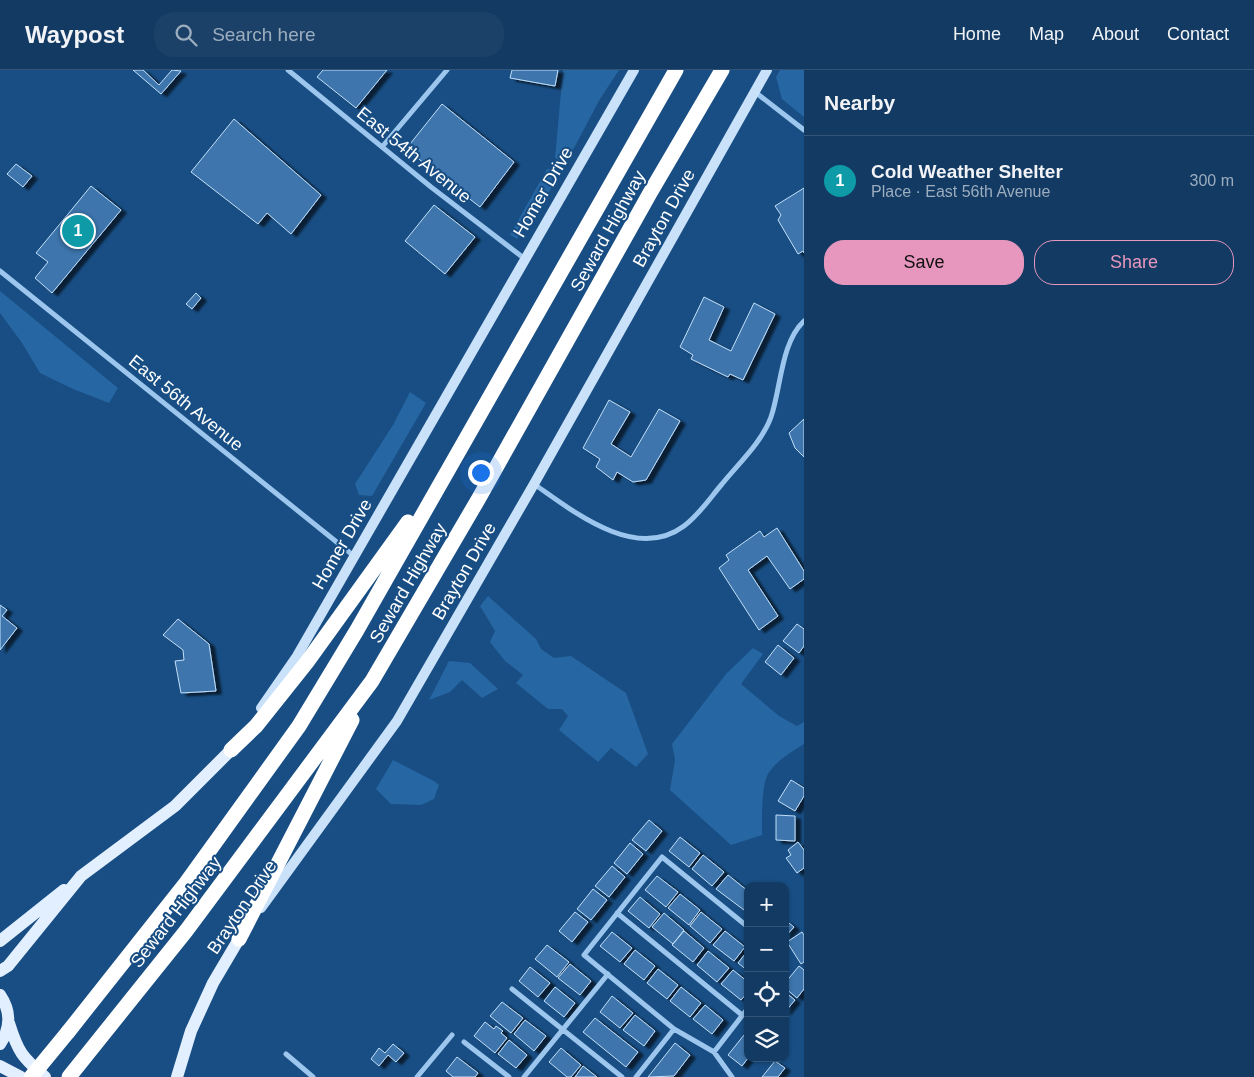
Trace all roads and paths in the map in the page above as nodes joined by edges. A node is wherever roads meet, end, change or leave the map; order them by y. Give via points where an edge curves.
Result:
1 (288, 70) edge
2 (447, 70) edge
3 (634, 70) edge
4 (676, 70) edge
5 (722, 70) edge
6 (766, 70) edge
7 (755, 92) junction
8 (804, 130) edge
9 (382, 147) junction
10 (525, 259) junction
11 (0, 271) edge
12 (804, 321) edge
13 (452, 462) junction
14 (534, 484) junction
15 (355, 556) junction
16 (372, 681) junction
17 (231, 750) junction
18 (81, 876) junction
19 (617, 913) junction
20 (744, 924) edge
21 (239, 939) junction
22 (0, 941) edge
23 (0, 971) edge
24 (608, 974) junction
25 (512, 989) dead end
26 (0, 995) edge
27 (744, 1013) edge
28 (742, 1015) junction
29 (8, 1023) junction
30 (674, 1029) junction
31 (562, 1030) junction
32 (452, 1035) dead end
33 (464, 1042) dead end
34 (0, 1044) edge
35 (714, 1052) junction
36 (286, 1054) dead end
37 (0, 1066) edge
38 (21, 1077) edge
39 (31, 1077) edge
40 (45, 1077) edge
41 (69, 1077) edge
42 (177, 1077) edge
43 (313, 1077) edge
44 (417, 1077) edge
45 (509, 1077) edge
46 (524, 1077) edge
47 (622, 1077) edge
48 (636, 1077) edge
49 (732, 1077) edge

1 - 9 street, East 54th Avenue
2 - 9 street
3 - 10 main road, Homer Drive
4 - 13 highway, Seward Highway
5 - 16 highway, Seward Highway via 480,498
6 - 7 main road, Brayton Drive
7 - 8 street
7 - 14 main road, Brayton Drive
9 - 10 street, East 54th Avenue
10 - 15 main road, Homer Drive
11 - 15 street, East 56th Avenue
12 - 14 street via 787,350 771,419 756,444 684,526 654,538 622,536 571,509
13 - 17 highway via 307,662 256,726
13 - 39 highway, Seward Highway, bridge via 299,726 186,882
14 - 21 main road, Brayton Drive via 397,721
15 - 17 main road, Homer Drive via 297,656
16 - 21 highway
16 - 41 highway, Seward Highway via 186,931
17 - 18 main road, Homer Drive via 175,806
18 - 22 main road
18 - 23 main road, Homer Drive via 8,966
19 - 20 street via 662,857
19 - 24 street via 584,955
19 - 28 street
21 - 42 main road, Brayton Drive via 213,983 191,1031
24 - 30 street
24 - 31 street
25 - 31 street
26 - 29 main road via 8,1012
27 - 28 street
28 - 35 street
29 - 34 main road
29 - 40 main road via 25,1060
30 - 35 street
30 - 48 street
31 - 46 street
31 - 47 street
32 - 44 street
33 - 45 street
35 - 49 street
36 - 43 street
37 - 38 main road

